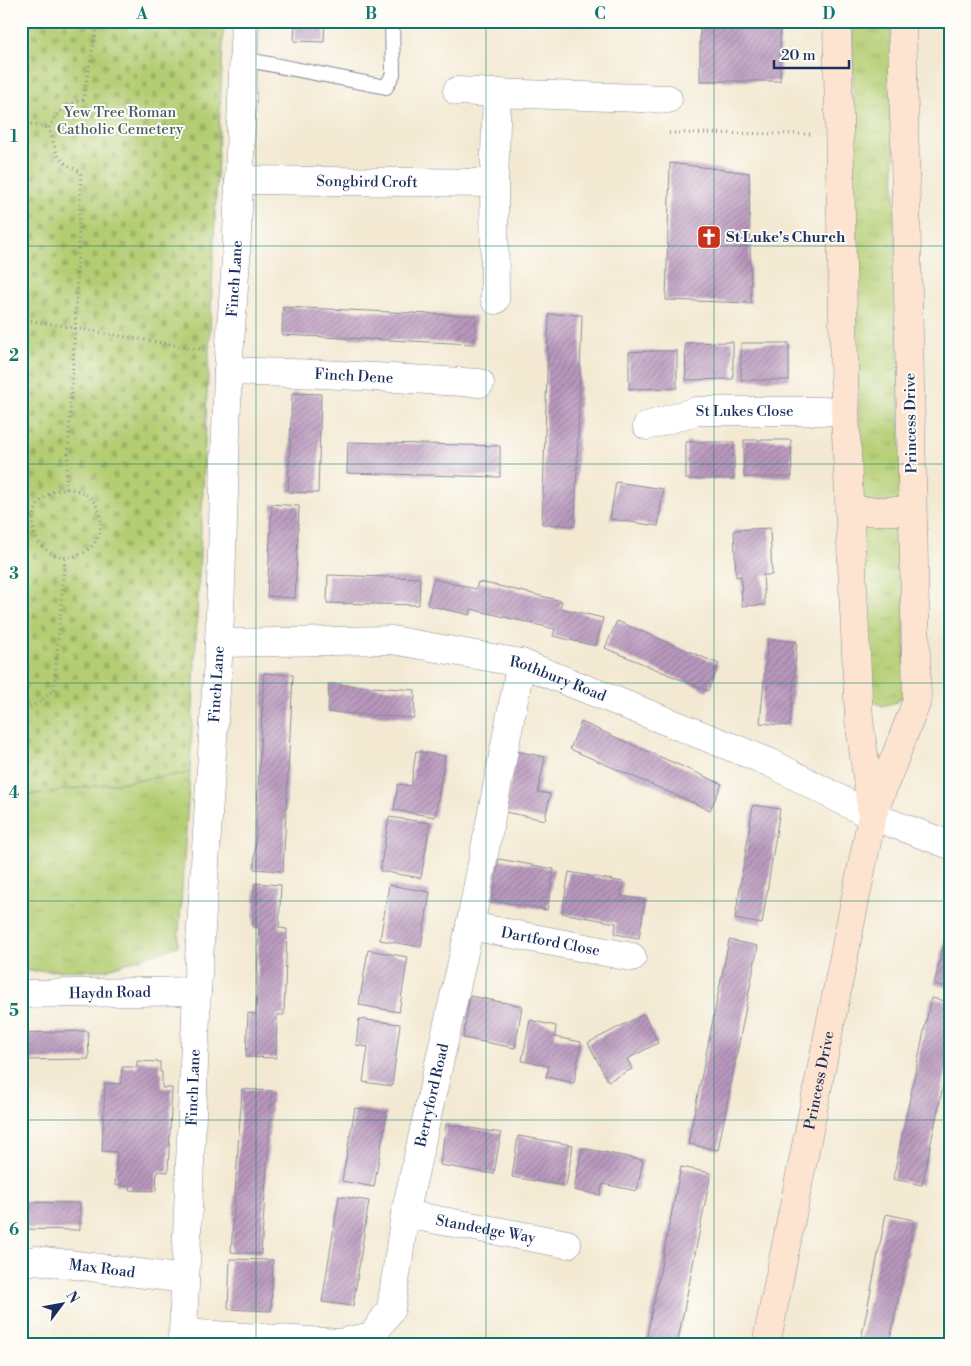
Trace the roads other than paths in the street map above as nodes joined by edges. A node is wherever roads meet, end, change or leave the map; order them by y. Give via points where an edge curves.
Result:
1 (245, 21) edge
2 (392, 21) edge
3 (837, 21) edge
4 (902, 21) edge
5 (243, 59) junction
6 (458, 91) dead end
7 (497, 93) junction
8 (668, 99) dead end
9 (239, 180) junction
10 (494, 183) junction
11 (494, 300) dead end
12 (229, 363) junction
13 (480, 383) dead end
14 (845, 411) junction
15 (647, 426) dead end
16 (912, 511) junction
17 (849, 512) junction
18 (219, 643) junction
19 (521, 663) junction
20 (872, 816) junction
21 (950, 846) edge
22 (470, 926) junction
23 (632, 957) dead end
24 (197, 991) junction
25 (21, 994) edge
26 (405, 1214) junction
27 (567, 1244) dead end
28 (21, 1264) edge
29 (185, 1279) junction
30 (181, 1339) edge
31 (289, 1342) edge
32 (766, 1345) edge

1 - 5 street, Finch Lane
2 - 5 lane via 393,74 386,87
3 - 14 street, Princess Drive
4 - 16 street, Princess Drive
5 - 9 street, Finch Lane
6 - 7 street
7 - 8 street
7 - 10 street
9 - 10 street, Songbird Croft
9 - 12 street, Finch Lane
10 - 11 street
12 - 13 street, Finch Dene via 322,374
12 - 18 street, Finch Lane
14 - 15 street, St Lukes Close via 696,411
14 - 17 street, Princess Drive
16 - 17 street
16 - 20 street, Princess Drive via 917,701
17 - 20 street, Princess Drive via 859,719
18 - 19 street, Rothbury Road via 392,640
18 - 24 street, Finch Lane
19 - 20 street, Rothbury Road via 771,763
19 - 22 street, Berryford Road
20 - 21 street, Rothbury Road
20 - 32 street, Princess Drive
22 - 23 street, Dartford Close
22 - 26 street, Berryford Road
24 - 25 street, Haydn Road
24 - 29 street, Finch Lane
26 - 27 street, Standedge Way
26 - 31 street, Berryford Road via 391,1309 372,1336 340,1343
28 - 29 street, Max Road via 36,1260
29 - 30 street, Finch Lane
30 - 31 street, Berryford Road

